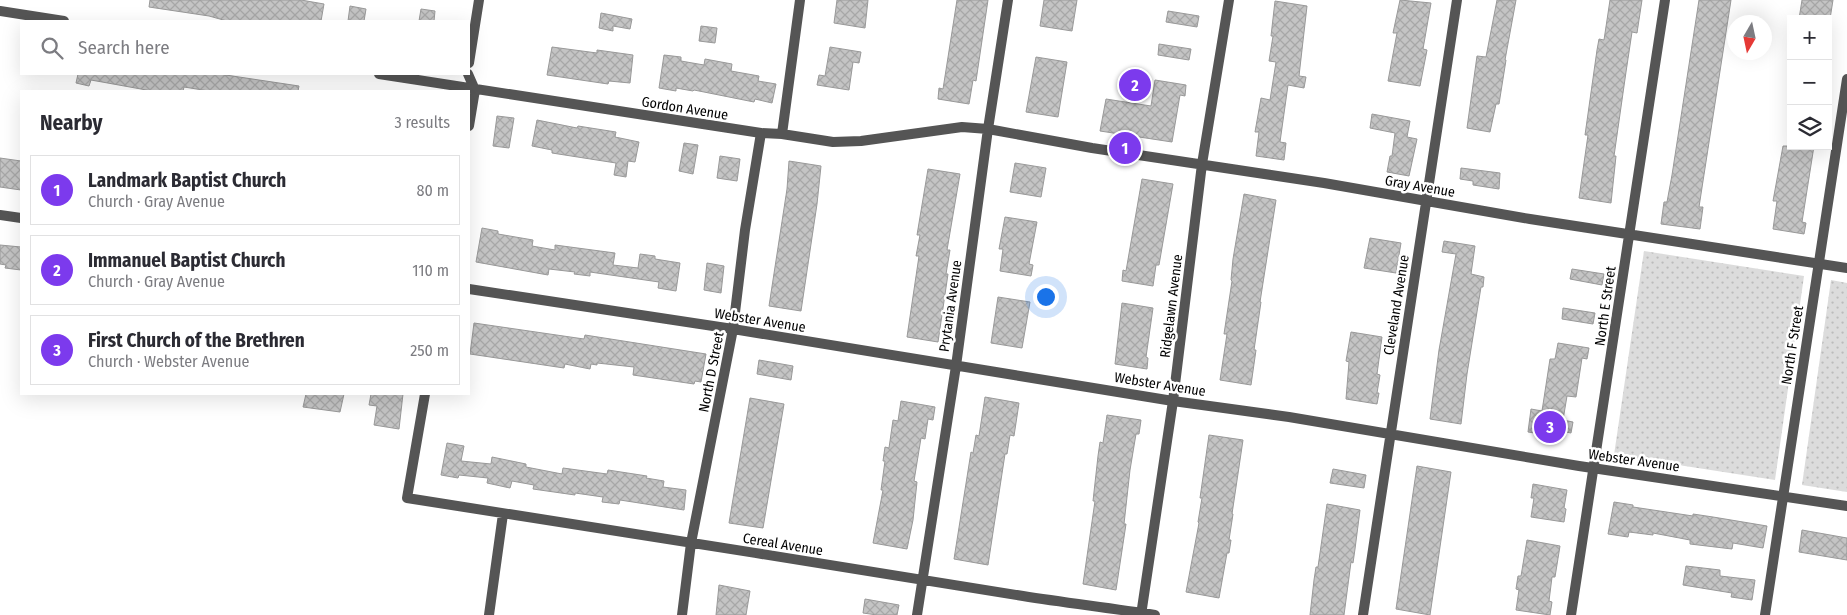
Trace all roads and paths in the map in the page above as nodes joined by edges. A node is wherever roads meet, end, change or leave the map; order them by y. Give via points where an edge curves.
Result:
1 (479, 0) edge
2 (800, 0) edge
3 (1008, 0) edge
4 (1229, 0) edge
5 (1457, 0) edge
6 (1665, 0) edge
7 (0, 11) edge
8 (58, 20) edge
9 (470, 58) edge
10 (385, 75) edge
11 (468, 75) edge
12 (1847, 79) edge
13 (475, 90) junction
14 (470, 120) edge
15 (988, 130) junction
16 (761, 133) junction
17 (782, 134) junction
18 (1202, 164) junction
19 (1426, 201) junction
20 (0, 215) edge
21 (20, 218) edge
22 (1629, 234) junction
23 (1819, 263) junction
24 (1847, 268) edge
25 (470, 289) edge
26 (733, 329) junction
27 (956, 366) junction
28 (425, 395) edge
29 (1173, 401) junction
30 (1390, 434) junction
31 (1594, 468) junction
32 (1782, 496) junction
33 (1847, 506) edge
34 (503, 514) junction
35 (691, 543) junction
36 (923, 578) junction
37 (1142, 614) edge
38 (489, 615) edge
39 (682, 615) edge
40 (917, 615) edge
41 (1155, 615) edge
42 (1364, 615) edge
43 (1571, 615) edge
44 (1765, 615) edge

1 - 9 street
2 - 17 street
3 - 15 street, Prytania Avenue
4 - 18 street, Ridgelawn Avenue
5 - 19 street, Cleveland Avenue
6 - 22 street, North E Street
7 - 8 street
10 - 13 street, Gordon Avenue
11 - 13 street
12 - 23 street, North F Street
13 - 14 street
13 - 16 street, Gordon Avenue
15 - 17 street, Gordon Avenue via 962,127 833,142
15 - 18 street, Gray Avenue
15 - 27 street, Prytania Avenue
16 - 17 street, Gordon Avenue
16 - 26 street, North D Street
18 - 19 street, Gray Avenue
18 - 29 street, Ridgelawn Avenue
19 - 22 street, Gray Avenue
19 - 30 street, Cleveland Avenue
20 - 21 street
22 - 23 street, Gray Avenue
22 - 31 street, North E Street
23 - 24 street, Gray Avenue
23 - 32 street, North F Street
25 - 26 street, Webster Avenue
26 - 27 street, Webster Avenue
26 - 35 street, North D Street
27 - 29 street, Webster Avenue
27 - 36 street, Prytania Avenue
28 - 34 street, Cereal Avenue via 407,498
29 - 30 street, Webster Avenue
29 - 37 street, Ridgelawn Avenue
30 - 31 street, Webster Avenue
30 - 42 street, Cleveland Avenue
31 - 32 street, Webster Avenue
31 - 43 street, North E Street
32 - 33 street, Webster Avenue
32 - 44 street, North F Street
34 - 35 street, Cereal Avenue
34 - 38 street
35 - 36 street, Cereal Avenue
35 - 39 street, North D Street
36 - 37 street, Cereal Avenue
36 - 40 street, Prytania Avenue
37 - 41 street, Cereal Avenue

